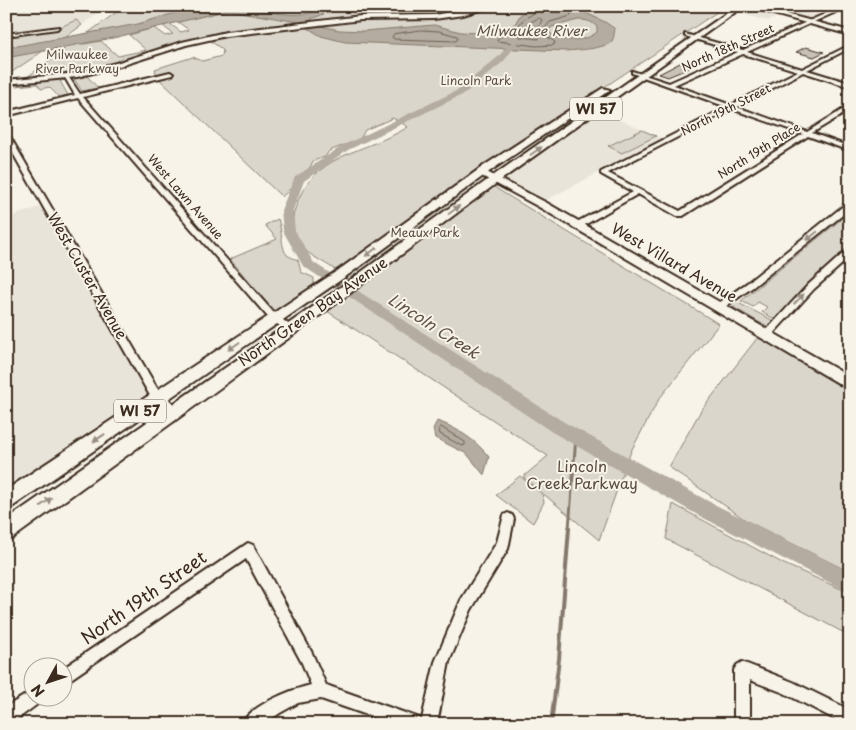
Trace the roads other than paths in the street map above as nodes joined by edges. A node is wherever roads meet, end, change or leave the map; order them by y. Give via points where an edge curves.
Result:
1 (490, 6) edge
2 (729, 6) edge
3 (740, 6) edge
4 (747, 6) edge
5 (756, 6) edge
6 (837, 6) edge
7 (845, 7) edge
8 (812, 22) junction
9 (57, 28) dead end
10 (850, 31) edge
11 (6, 35) edge
12 (691, 37) junction
13 (850, 46) edge
14 (742, 52) junction
15 (803, 71) junction
16 (634, 72) junction
17 (170, 74) dead end
18 (645, 75) junction
19 (66, 77) junction
20 (6, 82) edge
21 (671, 84) junction
22 (850, 85) edge
23 (78, 95) junction
24 (733, 107) junction
25 (850, 107) edge
26 (6, 114) edge
27 (807, 134) junction
28 (6, 135) edge
29 (850, 149) edge
30 (481, 172) junction
31 (496, 178) junction
32 (637, 192) junction
33 (850, 205) edge
34 (578, 225) junction
35 (850, 252) edge
36 (315, 292) junction
37 (719, 307) junction
38 (312, 313) junction
39 (274, 318) junction
40 (289, 329) junction
41 (767, 335) junction
42 (850, 384) edge
43 (159, 398) junction
44 (174, 411) junction
45 (6, 502) edge
46 (508, 520) dead end
47 (6, 531) edge
48 (72, 671) edge
49 (321, 691) junction
50 (22, 706) edge
51 (6, 717) edge
52 (850, 718) edge
53 (250, 724) edge
54 (416, 724) edge
55 (429, 724) edge
56 (742, 724) edge

1 - 19 street via 434,17 361,18 196,40 118,65
2 - 12 main road, North Green Bay Avenue / WI 57
3 - 12 main road, North Green Bay Avenue / WI 57
4 - 8 street
5 - 8 street
6 - 7 street
7 - 8 street, North 18th Street
8 - 10 street
8 - 14 street, North 18th Street
9 - 11 street
12 - 14 street
12 - 16 main road, North Green Bay Avenue / WI 57
12 - 18 main road, North Green Bay Avenue / WI 57
13 - 15 street, North 19th Street
14 - 15 street
14 - 21 street, North 18th Street
15 - 22 street
15 - 24 street, North 19th Street
16 - 18 street
16 - 30 main road, North Green Bay Avenue / WI 57
17 - 23 street
18 - 21 street
31 -> 18 main road, North Green Bay Avenue / WI 57
19 - 20 street
19 - 23 street, West Lawn Avenue
21 - 24 street
23 - 26 street
23 - 39 street, West Lawn Avenue
24 - 27 street
24 - 32 street, North 19th Street via 603,173
25 - 27 street, North 19th Place
27 - 29 street
27 - 32 street, North 19th Place via 680,214
28 - 43 street, West Custer Avenue
30 - 31 street, West Villard Avenue
30 -> 36 main road, North Green Bay Avenue / WI 57
31 - 34 street, West Villard Avenue
38 -> 31 main road, North Green Bay Avenue / WI 57
32 - 34 street
33 -> 37 street
34 - 37 street, West Villard Avenue
41 -> 35 street via 811,287
36 - 38 main road
36 - 39 main road, North Green Bay Avenue / WI 57
37 - 41 street, West Villard Avenue
38 - 40 main road, North Green Bay Avenue / WI 57
39 - 40 street, West Lawn Avenue
39 -> 43 main road, North Green Bay Avenue / WI 57
40 - 44 main road, North Green Bay Avenue / WI 57
41 - 42 street, West Villard Avenue
43 - 44 street, West Custer Avenue
43 -> 45 main road, North Green Bay Avenue / WI 57
47 -> 44 main road, North Green Bay Avenue / WI 57
46 - 55 street via 503,544 466,605 442,662
48 - 49 street, North 19th Street via 248,550 307,658
49 - 53 street via 297,696
49 - 54 street
50 - 51 street
52 - 56 street via 788,687 742,670

